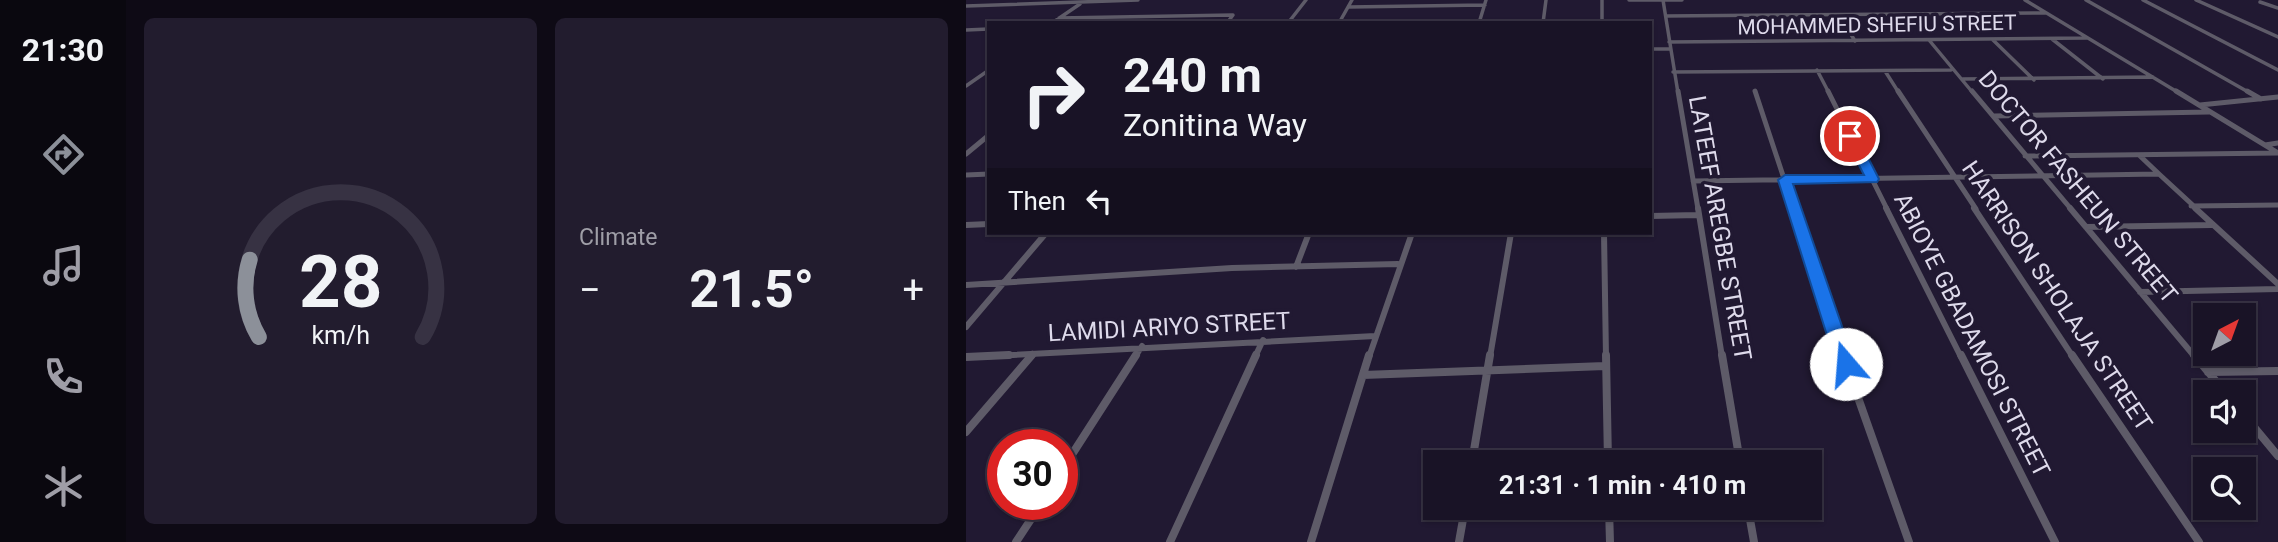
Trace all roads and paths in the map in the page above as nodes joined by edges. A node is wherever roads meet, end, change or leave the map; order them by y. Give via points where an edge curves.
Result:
1 (1138, 0) edge
2 (1306, 0) edge
3 (1352, 0) edge
4 (1546, 0) edge
5 (1601, 0) edge
6 (1629, 0) edge
7 (1663, 0) edge
8 (1682, 0) edge
9 (2025, 0) edge
10 (2086, 0) edge
11 (2143, 0) edge
12 (2196, 0) edge
13 (1083, 1) edge
14 (1485, 2) edge
15 (2260, 2) dead end
16 (966, 6) edge
17 (1349, 7) junction
18 (2278, 8) edge
19 (2046, 13) junction
20 (1839, 15) junction
21 (1666, 16) junction
22 (1059, 18) junction
23 (1055, 21) edge
24 (1228, 21) edge
25 (1290, 21) edge
26 (1340, 21) edge
27 (1480, 21) edge
28 (1543, 21) edge
29 (1602, 21) edge
30 (977, 29) junction
31 (987, 29) edge
32 (966, 30) edge
33 (966, 36) edge
34 (2278, 37) edge
35 (2052, 38) junction
36 (2086, 38) junction
37 (1929, 40) junction
38 (1993, 40) junction
39 (1855, 41) junction
40 (1670, 46) junction
41 (1652, 49) edge
42 (1817, 70) junction
43 (1952, 70) junction
44 (2278, 70) edge
45 (987, 71) edge
46 (1885, 71) junction
47 (1673, 72) junction
48 (2153, 77) junction
49 (1963, 79) junction
50 (2103, 79) junction
51 (2035, 80) junction
52 (966, 86) edge
53 (1755, 91) dead end
54 (2278, 97) edge
55 (2260, 99) junction
56 (2200, 105) junction
57 (2211, 112) junction
58 (1994, 116) junction
59 (987, 137) edge
60 (2278, 143) edge
61 (2265, 145) junction
62 (2278, 153) edge
63 (966, 154) edge
64 (2139, 155) junction
65 (2025, 156) junction
66 (987, 174) edge
67 (2160, 174) junction
68 (966, 175) edge
69 (2045, 177) junction
70 (1956, 178) junction
71 (1872, 179) junction
72 (1785, 180) junction
73 (1693, 181) junction
74 (2278, 205) edge
75 (2191, 206) junction
76 (1698, 215) junction
77 (1652, 216) edge
78 (987, 224) edge
79 (966, 225) edge
80 (2212, 225) junction
81 (2086, 228) junction
82 (1044, 235) edge
83 (1309, 235) edge
84 (1411, 235) edge
85 (1511, 235) edge
86 (1604, 235) edge
87 (1398, 264) junction
88 (1296, 267) junction
89 (1004, 284) junction
90 (966, 285) edge
91 (2278, 286) edge
92 (2140, 292) junction
93 (966, 327) edge
94 (1375, 336) junction
95 (1263, 340) junction
96 (1142, 346) junction
97 (1033, 354) junction
98 (966, 357) edge
99 (1605, 366) junction
100 (1487, 371) junction
101 (2278, 371) edge
102 (2208, 372) junction
103 (1363, 375) junction
104 (2215, 380) edge
105 (2256, 429) edge
106 (966, 432) edge
107 (1078, 445) edge
108 (1474, 450) edge
109 (1608, 450) edge
110 (1738, 450) edge
111 (2278, 456) edge
112 (1030, 520) edge
113 (1463, 520) edge
114 (1609, 520) edge
115 (1750, 520) edge
116 (1016, 542) edge
117 (1170, 542) edge
118 (1311, 542) edge
119 (1459, 542) edge
120 (1610, 542) edge
121 (1754, 542) edge
122 (1909, 542) edge
123 (2055, 542) edge
124 (2199, 542) edge

1 - 13 street
2 - 25 street
3 - 17 street
4 - 28 street
5 - 29 street
6 - 7 street
7 - 8 street
7 - 21 street, LATEEF AREGBE STREET
9 - 19 street
10 - 55 street
11 - 44 street
12 - 34 street
13 - 16 street
13 - 22 street
14 - 17 street
14 - 27 street
15 - 18 street
17 - 26 street
19 - 20 street
19 - 36 street
20 - 21 street
20 - 39 street
21 - 40 street, LATEEF AREGBE STREET
22 - 23 street
22 - 24 street via 1233,15
30 - 31 street
30 - 32 street
30 - 33 street
35 - 36 street, MOHAMMED SHEFIU STREET
35 - 38 street, MOHAMMED SHEFIU STREET
35 - 50 street
36 - 48 street
37 - 38 street, MOHAMMED SHEFIU STREET
37 - 39 street, MOHAMMED SHEFIU STREET
37 - 43 street, DOCTOR FASHEUN STREET
38 - 51 street
39 - 40 street, MOHAMMED SHEFIU STREET
40 - 41 street, MOHAMMED SHEFIU STREET
40 - 47 street, LATEEF AREGBE STREET
42 - 46 street
42 - 47 street
42 - 71 street, ABIOYE GBADAMOSI STREET
43 - 46 street
43 - 49 street, DOCTOR FASHEUN STREET
45 - 52 street
46 - 70 street, HARRISON SHOLAJA STREET
47 - 73 street, LATEEF AREGBE STREET
48 - 50 street
48 - 56 street
49 - 51 street
49 - 58 street, DOCTOR FASHEUN STREET
50 - 51 street
53 - 72 street
54 - 55 street
55 - 56 street
56 - 57 street
57 - 58 street
57 - 61 street
58 - 65 street, DOCTOR FASHEUN STREET
59 - 63 street
60 - 61 street
61 - 62 street
62 - 64 street
64 - 65 street
64 - 67 street
65 - 69 street, DOCTOR FASHEUN STREET
66 - 68 street
67 - 69 street
67 - 75 street
69 - 70 street
69 - 81 street, DOCTOR FASHEUN STREET
70 - 71 street
70 - 124 street, HARRISON SHOLAJA STREET
71 - 72 street
71 - 123 street, ABIOYE GBADAMOSI STREET
72 - 73 street
72 - 122 street
73 - 76 street, LATEEF AREGBE STREET
74 - 75 street
75 - 80 street
76 - 77 street
76 - 110 street, LATEEF AREGBE STREET
78 - 79 street
80 - 81 street
80 - 91 street
81 - 92 street, DOCTOR FASHEUN STREET
82 - 89 street
83 - 88 street
84 - 87 street
85 - 100 street
86 - 99 street
87 - 88 street
87 - 94 street
88 - 89 street
89 - 90 street
89 - 93 street
91 - 92 street
92 - 102 street, DOCTOR FASHEUN STREET
94 - 95 street, LAMIDI ARIYO STREET
94 - 103 street
95 - 96 street, LAMIDI ARIYO STREET
95 - 117 street
96 - 97 street, LAMIDI ARIYO STREET
96 - 107 street
97 - 98 street, LAMIDI ARIYO STREET
97 - 106 street
99 - 100 street
99 - 109 street
100 - 103 street
100 - 108 street
101 - 102 street
102 - 104 street, DOCTOR FASHEUN STREET
103 - 118 street
105 - 111 street
112 - 116 street
113 - 119 street
114 - 120 street
115 - 121 street

